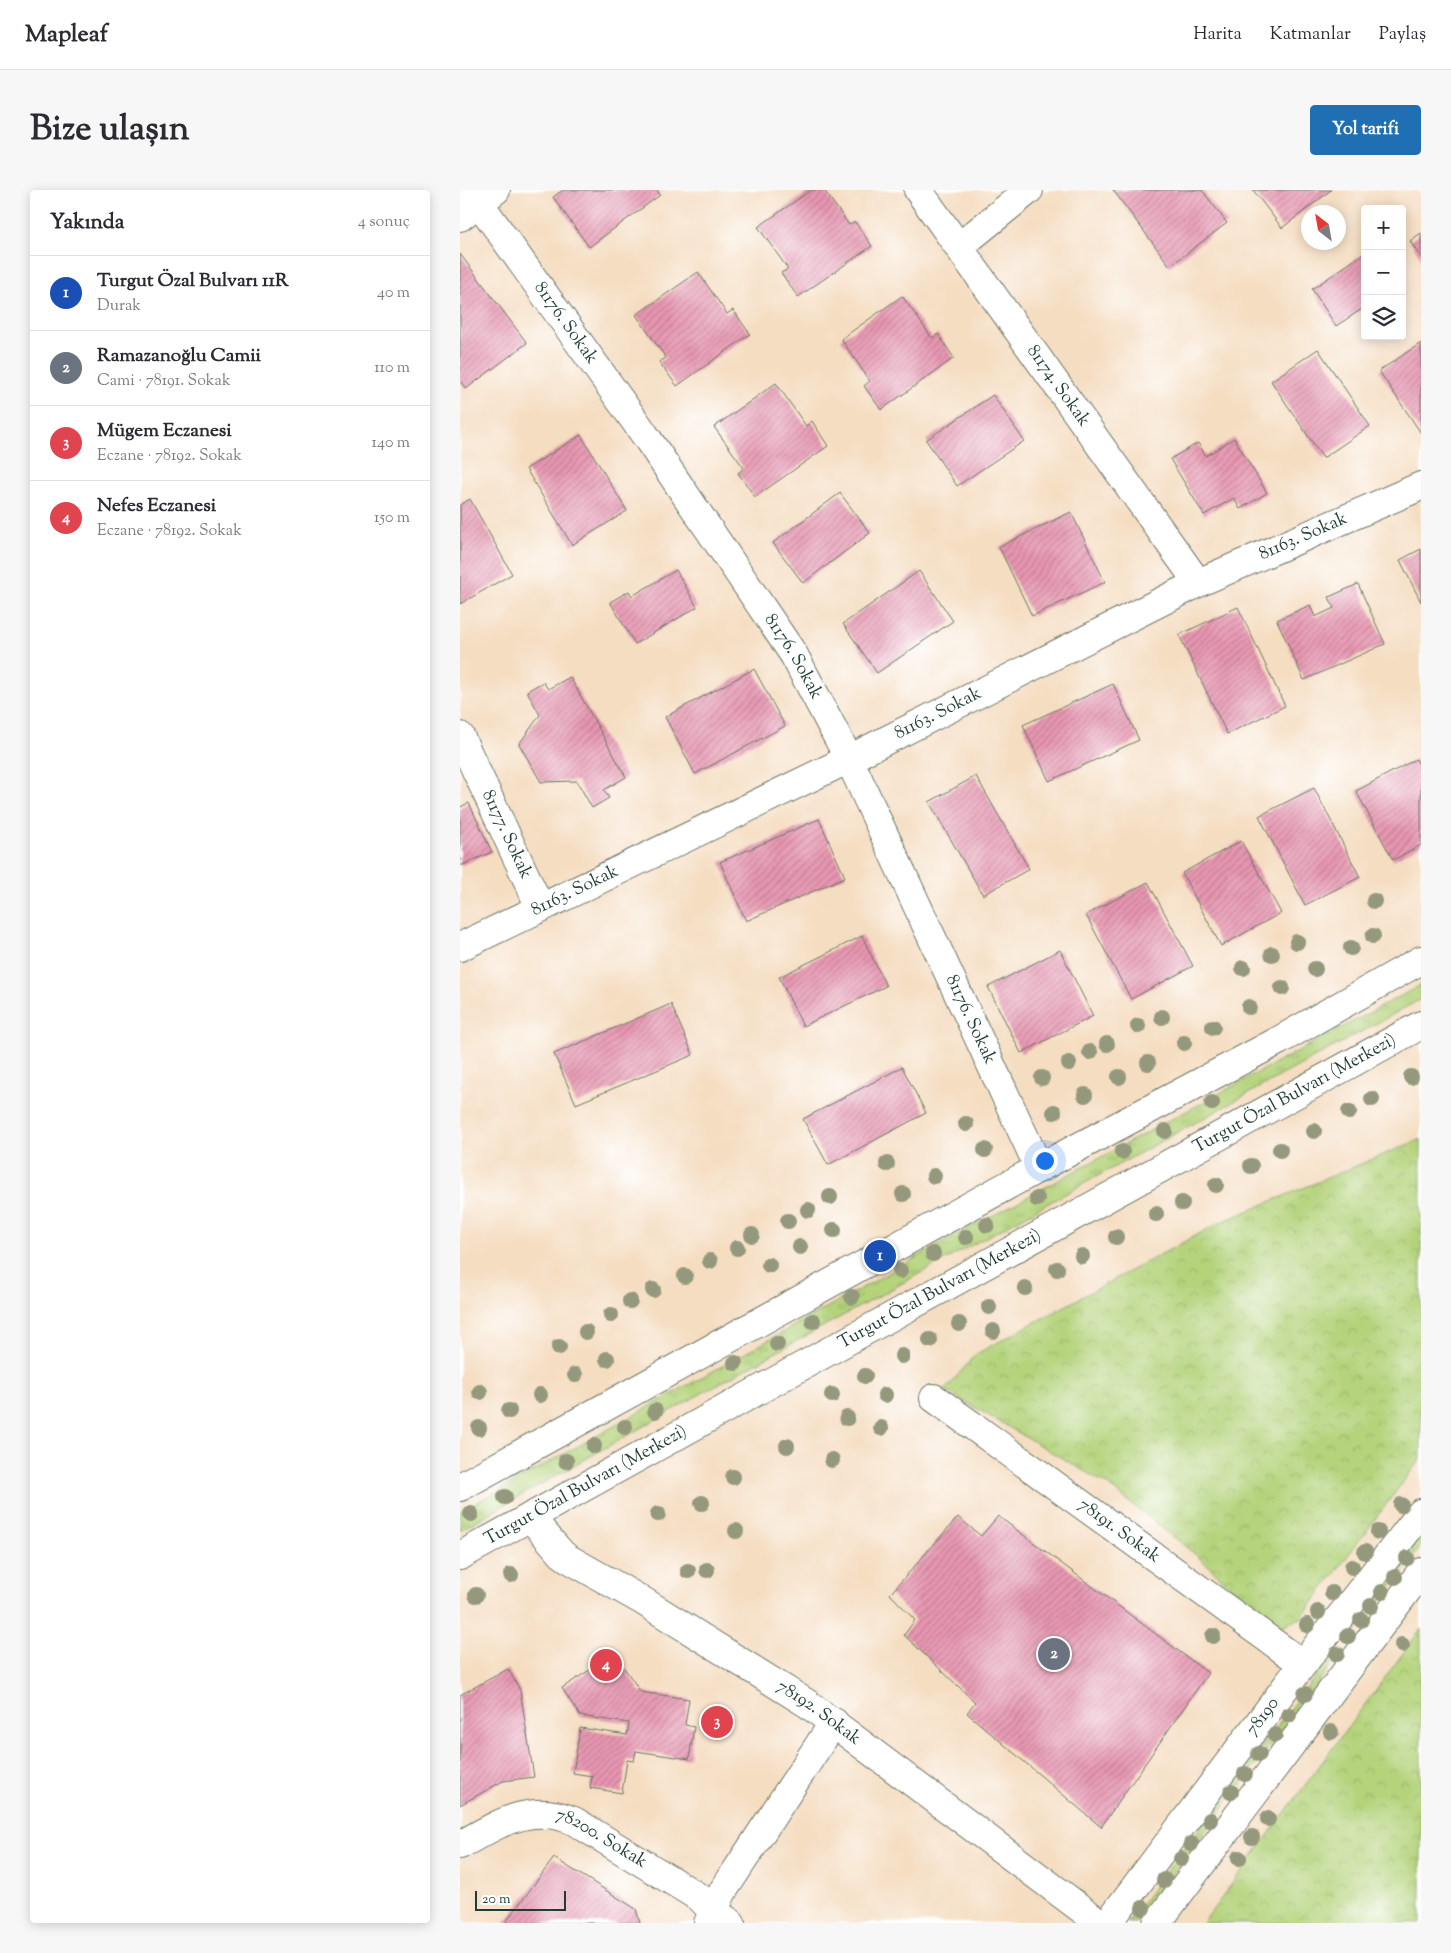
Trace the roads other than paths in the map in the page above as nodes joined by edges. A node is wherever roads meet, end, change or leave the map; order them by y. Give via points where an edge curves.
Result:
1 (918, 190) edge
2 (1029, 190) edge
3 (476, 200) edge
4 (960, 246) junction
5 (1421, 486) edge
6 (1198, 583) junction
7 (460, 736) edge
8 (849, 758) junction
9 (540, 907) junction
10 (460, 947) edge
11 (1421, 960) edge
12 (1421, 1025) edge
13 (1039, 1168) junction
14 (934, 1398) dead end
15 (462, 1481) edge
16 (1421, 1513) edge
17 (530, 1517) junction
18 (460, 1556) edge
19 (1421, 1572) edge
20 (1303, 1664) junction
21 (834, 1722) junction
22 (460, 1845) edge
23 (717, 1919) edge
24 (1100, 1923) edge
25 (1108, 1923) edge
26 (1157, 1923) edge

1 - 4 street, 81174. Sokak
2 - 4 street
3 - 8 street, 81176. Sokak via 645,435 794,655
4 - 6 street, 81174. Sokak
5 - 6 street, 81163. Sokak
6 - 8 street, 81163. Sokak
7 - 9 street, 81177. Sokak
8 - 9 street, 81163. Sokak
8 - 13 street, 81176. Sokak
9 - 10 street, 81163. Sokak
11 - 13 street via 1278,1042
12 - 17 street, Turgut Özal Bulvarı (Merkezi)
13 - 15 street
14 - 20 street, 78191. Sokak
16 - 20 street, 78190
17 - 18 street, Turgut Özal Bulvarı (Merkezi)
17 - 21 street, 78192. Sokak via 569,1559 643,1601
19 - 26 street
20 - 25 street, 78190
21 - 23 street via 722,1891
21 - 24 street, 78192. Sokak
22 - 23 street, 78200. Sokak via 512,1818 530,1813 559,1815 700,1898

